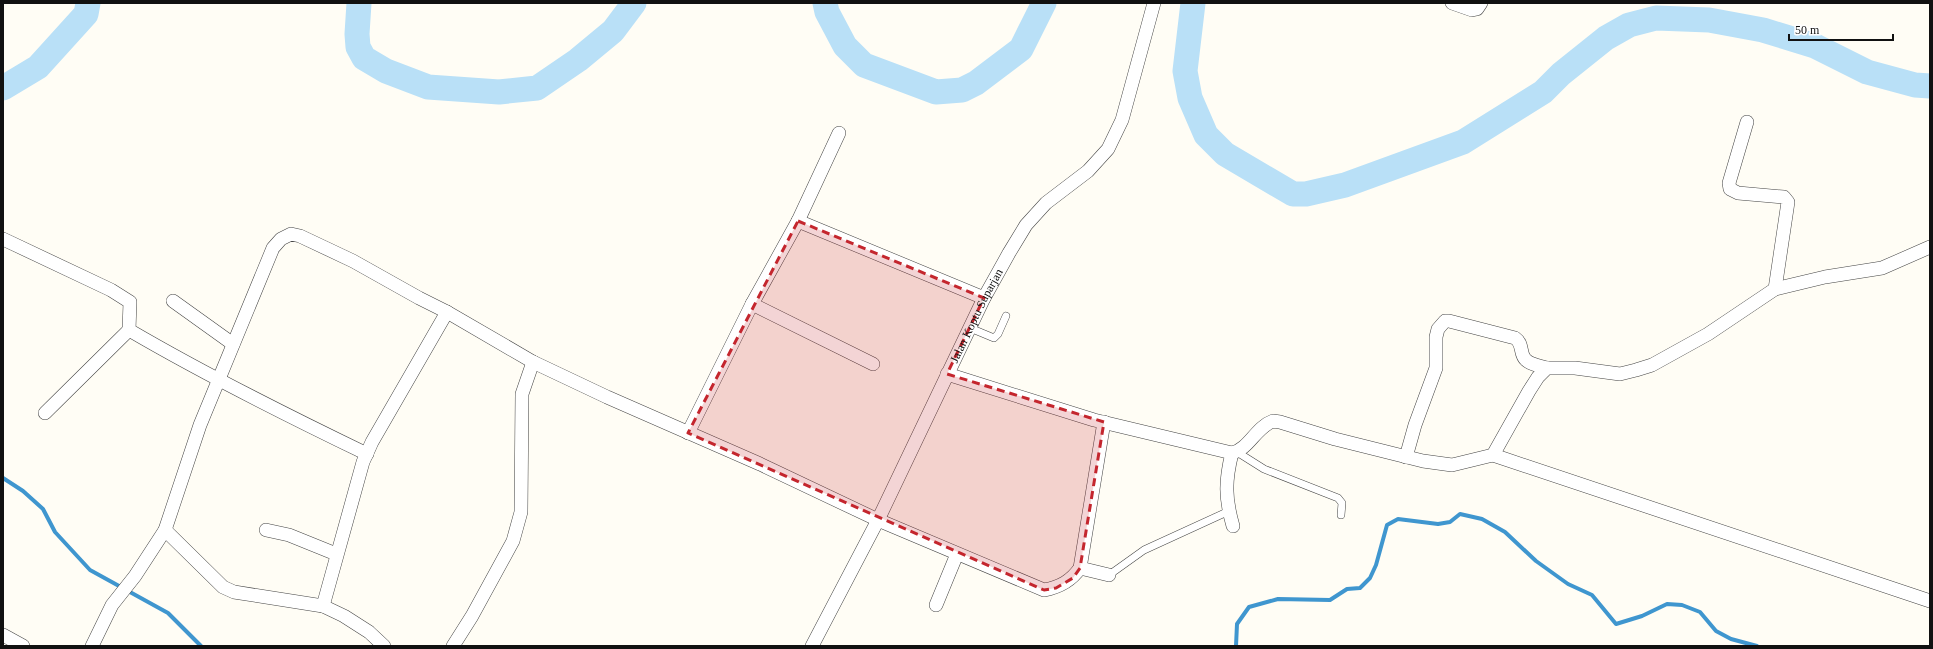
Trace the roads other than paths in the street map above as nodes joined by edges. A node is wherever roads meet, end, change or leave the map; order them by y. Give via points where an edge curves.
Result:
1 (1154, 3) edge
2 (1452, 3) edge
3 (1481, 3) edge
4 (1747, 122) dead end
5 (839, 133) dead end
6 (798, 220) junction
7 (3, 239) edge
8 (1930, 247) edge
9 (1775, 289) junction
10 (984, 298) junction
11 (173, 300) dead end
12 (752, 304) junction
13 (447, 312) junction
14 (1006, 316) dead end
15 (970, 328) junction
16 (129, 330) junction
17 (233, 344) junction
18 (532, 362) junction
19 (873, 364) dead end
20 (1547, 368) junction
21 (947, 374) junction
22 (218, 380) junction
23 (45, 413) dead end
24 (1104, 422) junction
25 (688, 433) junction
26 (1234, 453) junction
27 (367, 454) junction
28 (1493, 455) junction
29 (1406, 457) junction
30 (1229, 511) junction
31 (1341, 516) dead end
32 (878, 520) junction
33 (1233, 526) dead end
34 (165, 530) junction
35 (266, 530) dead end
36 (336, 554) junction
37 (957, 554) junction
38 (1080, 568) junction
39 (1109, 575) joint
40 (1930, 601) edge
41 (936, 605) dead end
42 (323, 606) junction
43 (3, 636) edge
44 (23, 646) edge
45 (92, 646) edge
46 (384, 646) edge
47 (453, 646) edge
48 (812, 646) edge

1 - 10 street, Jalan Koptu Suparjan via 1122,120 1108,149 1088,171 1046,203 1026,225
2 - 3 street via 1472,10 1477,9
4 - 9 street via 1729,183 1730,188 1738,193 1784,197 1788,202
5 - 6 street
6 - 10 street
6 - 12 street
7 - 16 street via 111,290 130,302
8 - 9 street via 1882,268 1825,277
9 - 20 street via 1708,334 1652,365 1620,374 1575,368
10 - 15 street, Jalan Koptu Suparjan
11 - 17 street
12 - 19 street
12 - 25 street
13 - 17 street via 354,261 291,234 281,239 273,248
13 - 18 street
13 - 27 street
14 - 15 lane via 994,338
15 - 21 street, Jalan Koptu Suparjan
16 - 22 street
16 - 23 street
17 - 22 street
18 - 25 street
18 - 47 street via 522,394 521,512 513,541
20 - 28 street via 1538,376
20 - 29 street via 1526,361 1522,346 1515,338 1449,321 1444,322 1438,329 1436,338 1436,368
21 - 24 street
21 - 32 street, Jalan Koptu Suparjan
22 - 27 street
22 - 34 street
24 - 26 street
24 - 38 street
25 - 32 street
26 - 29 street via 1265,424 1272,421
26 - 30 street via 1227,475 1226,494
26 - 31 lane via 1264,469 1338,498 1342,503
27 - 36 street
28 - 29 street via 1452,464
28 - 40 street
30 - 33 street
30 - 39 lane via 1144,550
32 - 37 street
32 - 48 street, Jalan Koptu Suparjan
34 - 42 street via 224,587 234,592
34 - 45 street via 135,576 112,605
35 - 36 street via 289,535
36 - 42 street
37 - 38 street via 1044,590 1056,588 1073,578
37 - 41 street
38 - 39 street
42 - 46 street via 356,624
43 - 44 street

